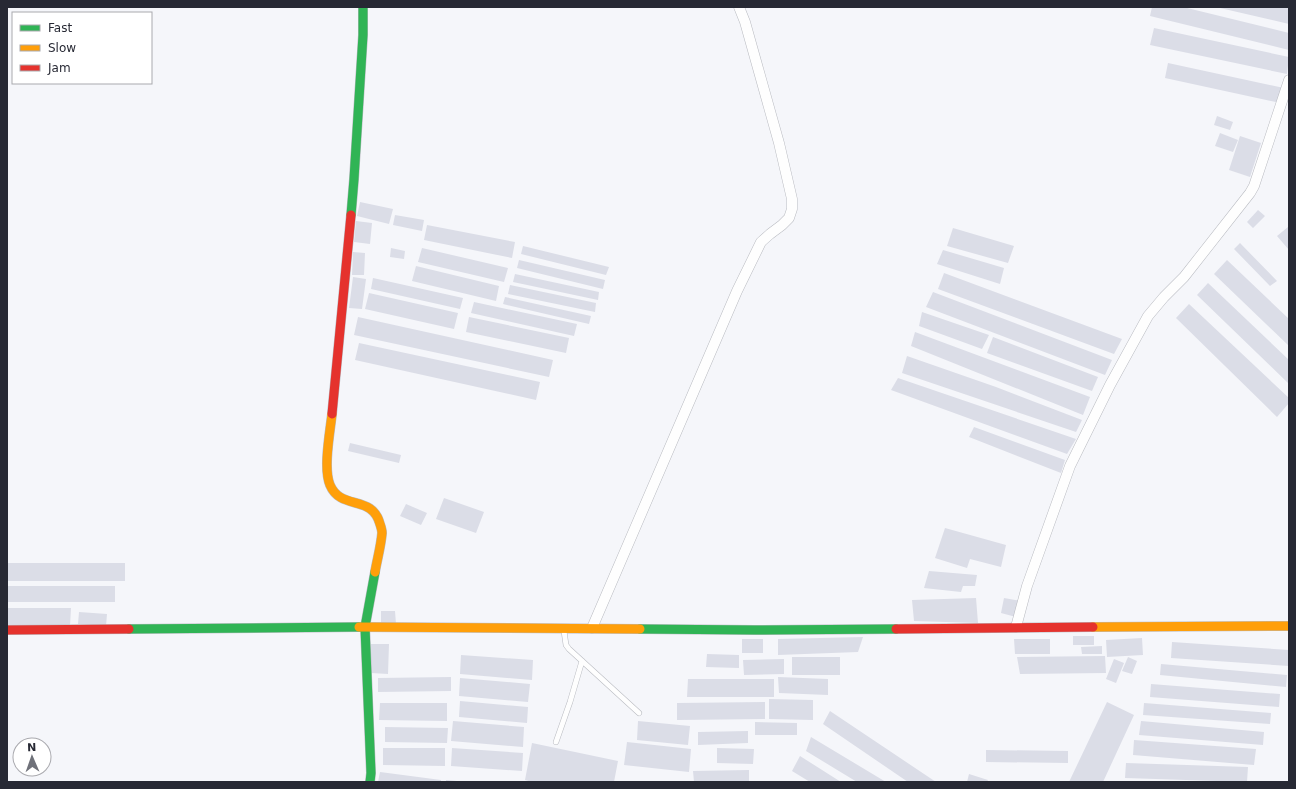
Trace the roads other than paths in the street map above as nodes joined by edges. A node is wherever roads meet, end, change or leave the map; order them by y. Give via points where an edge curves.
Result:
1 (363, 7) edge
2 (739, 7) edge
3 (1289, 80) edge
4 (365, 626) junction
5 (1289, 626) edge
6 (1016, 627) junction
7 (563, 628) junction
8 (592, 628) junction
9 (7, 630) edge
10 (582, 661) junction
11 (639, 713) dead end
12 (556, 742) dead end
13 (370, 782) edge

1 - 4 street via 354,180 328,474 330,486 336,496 372,508 380,522 382,532
2 - 8 street via 779,143 792,209 789,218 761,242 737,292
3 - 6 street via 1250,193 1184,277 1148,316 1110,385 1070,466 1027,586
4 - 7 street
4 - 9 street
4 - 13 street
5 - 6 street
6 - 8 street via 755,630
7 - 8 street
7 - 10 lane via 566,645
10 - 11 lane
10 - 12 lane

